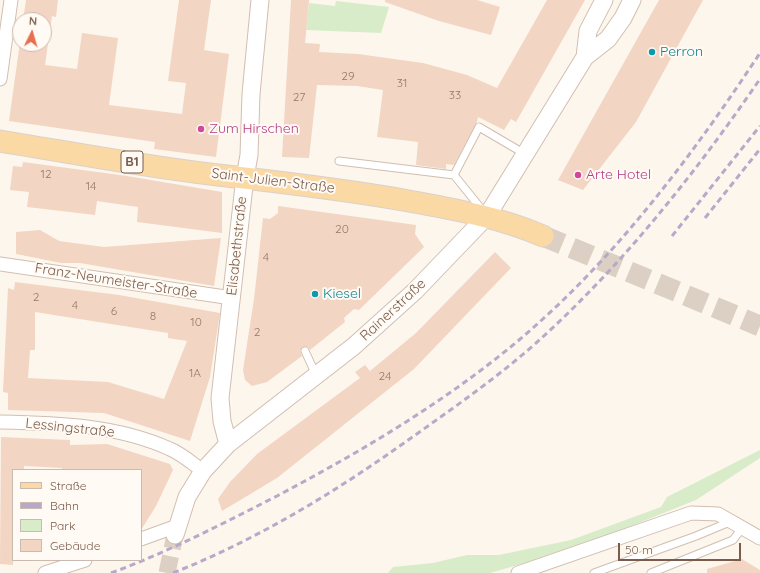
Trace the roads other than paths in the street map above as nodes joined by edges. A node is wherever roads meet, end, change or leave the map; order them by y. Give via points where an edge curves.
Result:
1 (11, 0) edge
2 (260, 0) edge
3 (604, 0) edge
4 (632, 0) edge
5 (586, 57) junction
6 (0, 79) edge
7 (0, 140) edge
8 (525, 154) junction
9 (340, 161) dead end
10 (454, 175) junction
11 (245, 177) junction
12 (487, 216) junction
13 (543, 236) tunnel mouth
14 (0, 264) edge
15 (232, 298) junction
16 (305, 351) dead end
17 (316, 375) junction
18 (0, 422) edge
19 (228, 444) junction
20 (203, 471) junction
21 (740, 526) junction
22 (176, 531) joint
23 (760, 538) edge
24 (142, 540) edge
25 (82, 561) edge
26 (45, 573) edge
27 (518, 573) edge
28 (594, 573) edge
29 (651, 573) edge

1 - 6 street
2 - 11 street, Elisabethstraße via 251,94 249,155
3 - 5 street, Rainerstraße via 588,31
4 - 5 street, Rainerstraße via 608,39
5 - 8 street, Rainerstraße
7 - 11 main road, Saint-Julien-Straße / B1
8 - 10 lane via 479,127
8 - 12 street, Rainerstraße
9 - 10 lane
10 - 12 lane
11 - 12 main road, Saint-Julien-Straße / B1 via 348,190
11 - 15 street, Elisabethstraße
12 - 13 main road, Saint-Julien-Straße / B1
12 - 17 street, Rainerstraße via 415,291 354,346
14 - 15 street, Franz-Neumeister-Straße
15 - 19 street, Elisabethstraße via 220,398
16 - 17 lane
17 - 19 street, Rainerstraße
18 - 20 street, Lessingstraße via 53,423 110,429 171,449
19 - 20 street, Rainerstraße
20 - 22 street, Rainerstraße via 187,497
21 - 23 street
21 - 27 street via 718,514 691,513
21 - 28 lane via 696,536
21 - 29 lane via 733,540
22 - 24 street
25 - 26 street

